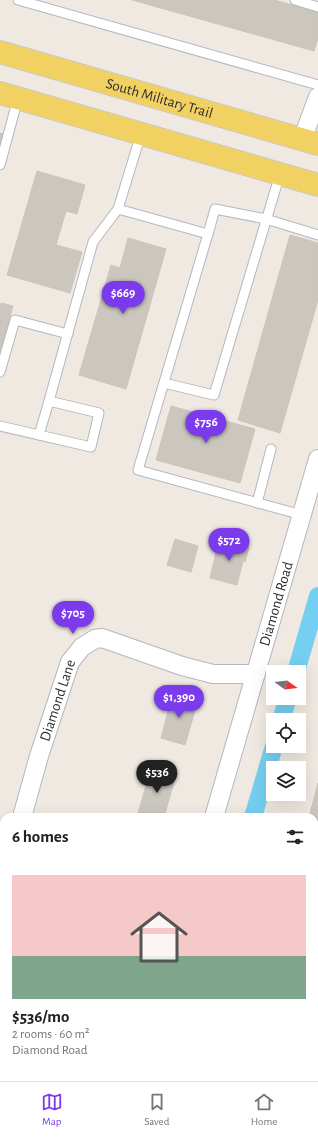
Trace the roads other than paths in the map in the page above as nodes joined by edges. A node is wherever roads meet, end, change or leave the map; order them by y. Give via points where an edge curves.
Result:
1 (18, 0) edge
2 (295, 0) edge
3 (318, 7) edge
4 (0, 52) edge
5 (318, 85) edge
6 (9, 96) edge
7 (318, 97) edge
8 (141, 134) junction
9 (310, 142) edge
10 (0, 165) edge
11 (280, 174) junction
12 (318, 185) edge
13 (118, 209) junction
14 (266, 219) junction
15 (208, 234) junction
16 (318, 234) edge
17 (68, 334) junction
18 (0, 372) edge
19 (164, 383) junction
20 (49, 400) junction
21 (0, 426) edge
22 (39, 435) junction
23 (271, 449) dead end
24 (318, 459) edge
25 (257, 503) junction
26 (302, 515) junction
27 (256, 674) junction
28 (23, 813) edge
29 (215, 813) edge

1 - 5 lane
2 - 3 lane
4 - 9 main road, South Military Trail
6 - 8 main road
6 - 10 lane
7 - 9 street
8 - 11 main road
8 - 13 lane
11 - 12 main road
11 - 14 lane
13 - 15 lane
13 - 17 lane via 93,242
14 - 15 lane via 215,209
14 - 16 lane
14 - 19 lane via 214,395
15 - 19 lane
17 - 18 lane via 15,320
17 - 20 lane
19 - 25 lane via 138,470
20 - 22 lane
20 - 22 lane via 99,413 91,447
21 - 22 lane
23 - 25 lane
24 - 26 street, Diamond Road
25 - 26 lane
26 - 27 street, Diamond Road
27 - 28 street, Diamond Lane via 213,674 102,638 95,639 82,647 70,662
27 - 29 street, Diamond Road

